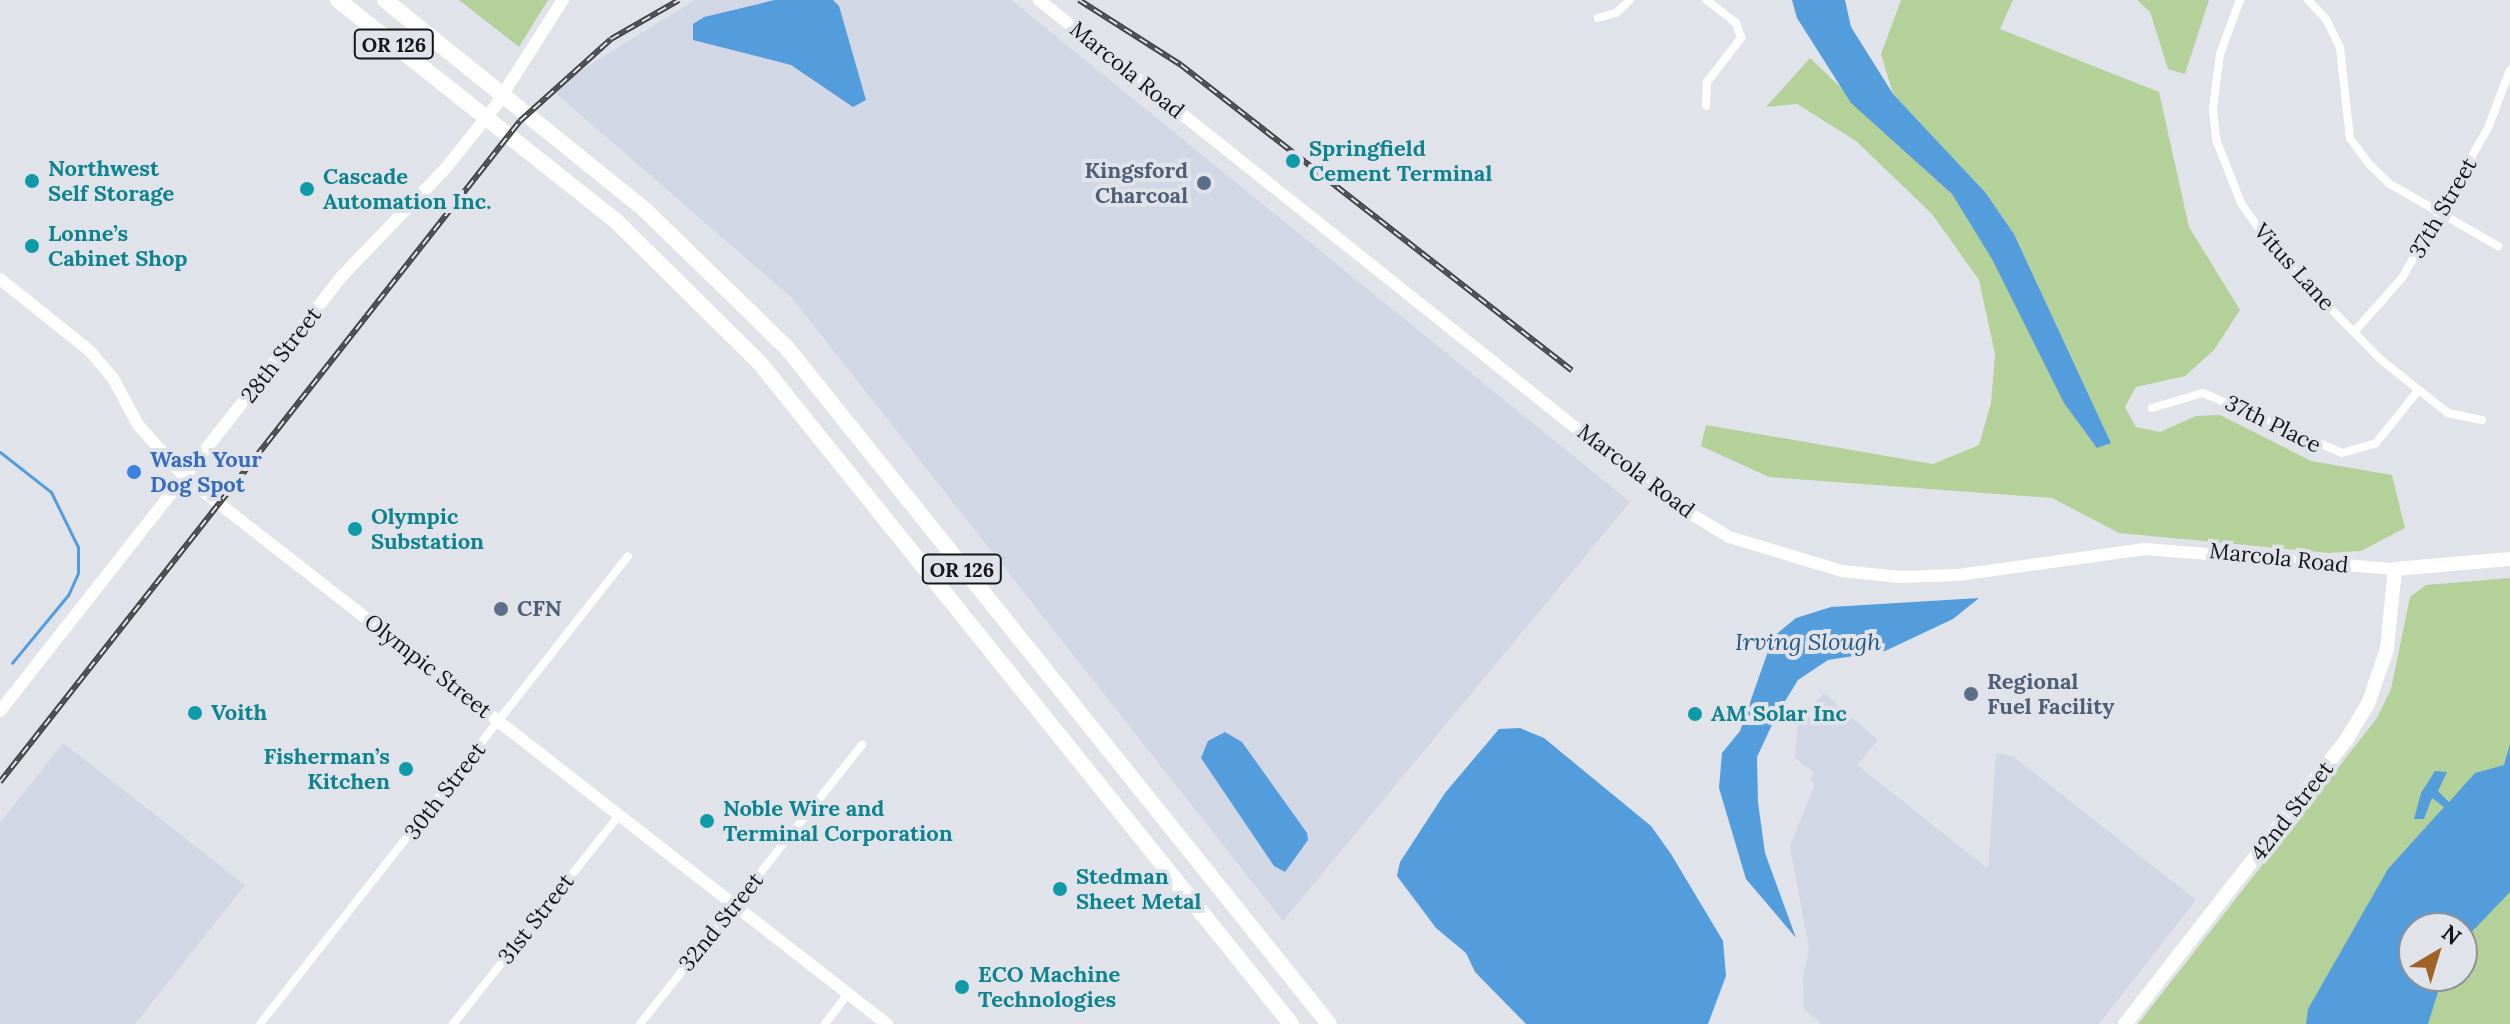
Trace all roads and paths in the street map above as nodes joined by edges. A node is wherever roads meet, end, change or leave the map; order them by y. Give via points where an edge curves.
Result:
1 (338, 0) edge
2 (385, 0) edge
3 (563, 0) edge
4 (1039, 0) edge
5 (1630, 0) edge
6 (1707, 0) edge
7 (2240, 0) edge
8 (2308, 0) edge
9 (1598, 18) dead end
10 (2510, 70) edge
11 (1706, 106) dead end
12 (2441, 213) junction
13 (2498, 246) dead end
14 (0, 279) edge
15 (2354, 332) junction
16 (2418, 391) junction
17 (2152, 408) dead end
18 (2482, 420) dead end
19 (185, 477) junction
20 (628, 556) dead end
21 (2510, 559) edge
22 (2395, 569) junction
23 (0, 711) edge
24 (498, 722) junction
25 (862, 745) dead end
26 (619, 815) junction
27 (735, 906) junction
28 (1261, 940) junction
29 (848, 994) junction
30 (260, 1024) edge
31 (453, 1024) edge
32 (640, 1024) edge
33 (825, 1024) edge
34 (887, 1024) edge
35 (1289, 1024) edge
36 (1329, 1024) edge
37 (1340, 1024) edge
38 (2125, 1024) edge

1 - 35 highway, OR 126 via 544,163 692,291 759,362
2 - 28 highway, OR 126 via 565,142 720,278 787,348
3 - 19 main road, 28th Street via 487,116 445,169 342,276
4 - 22 main road, Marcola Road via 1660,495 1729,537 1842,571 1900,577 1958,575 2145,549
5 - 9 street via 1616,13
6 - 11 street via 1736,23 1741,38 1707,82
7 - 15 street, Vitus Lane via 2220,54 2215,87 2216,139 2226,172 2258,231
8 - 12 street via 2326,19 2340,48 2350,138 2390,184
10 - 12 street, 37th Street via 2488,128
12 - 13 street
12 - 15 street, 37th Street via 2402,278
14 - 19 main road, Olympic Street via 90,351 113,378 138,425
15 - 16 street, Vitus Lane
16 - 17 street, 37th Place via 2376,443 2342,453 2203,393
16 - 18 street, Vitus Lane via 2448,413
19 - 23 main road, 28th Street
19 - 24 main road, Olympic Street
20 - 24 street, 30th Street
21 - 22 main road, Marcola Road
22 - 38 main road, 42nd Street via 2387,649 2368,704 2346,740
24 - 26 main road, Olympic Street
24 - 30 street, 30th Street
25 - 27 street, 32nd Street
26 - 27 main road, Olympic Street
26 - 31 street, 31st Street
27 - 29 main road, Olympic Street
27 - 32 street, 32nd Street
28 - 36 highway, OR 126
28 - 37 highway
29 - 33 street
29 - 34 main road, Olympic Street

